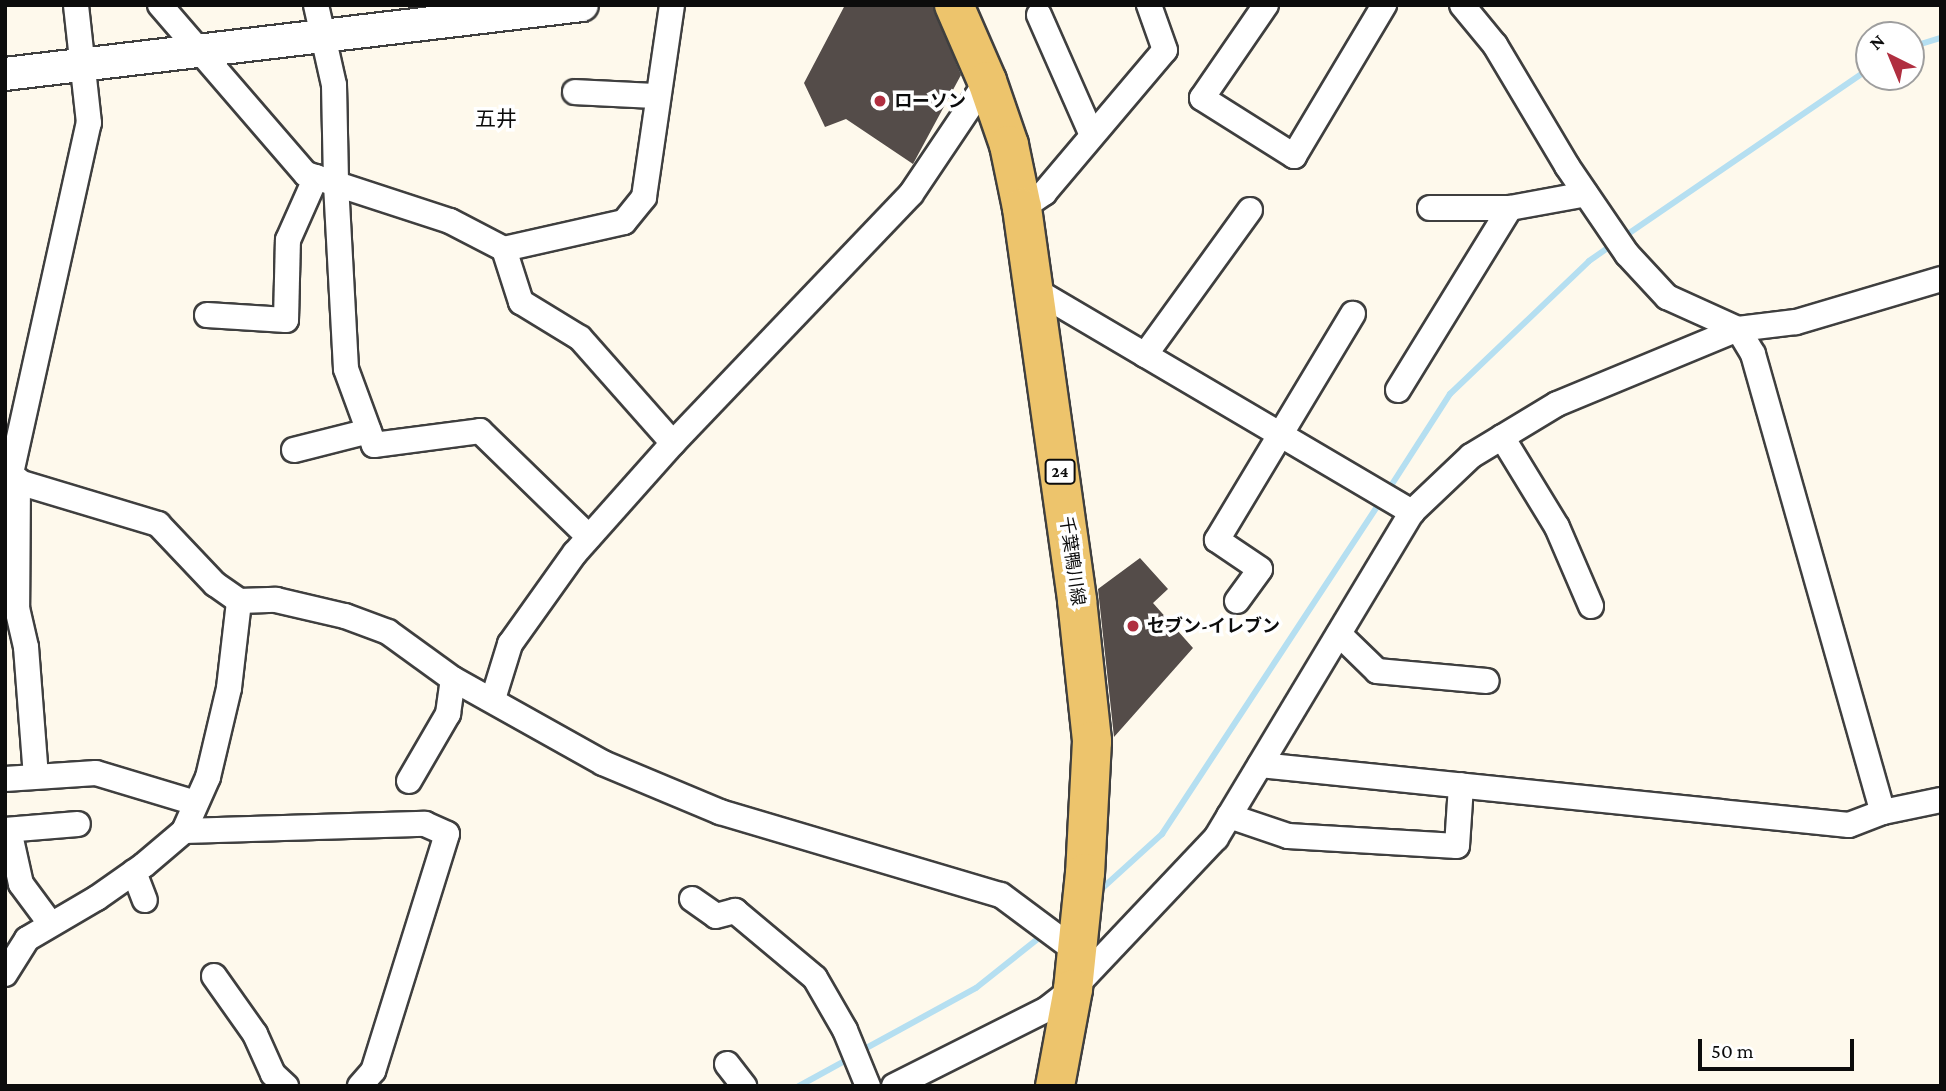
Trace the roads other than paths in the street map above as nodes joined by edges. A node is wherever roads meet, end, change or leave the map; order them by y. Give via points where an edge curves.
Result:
1 (76, 5) edge
2 (160, 5) edge
3 (316, 5) edge
4 (582, 5) edge
5 (671, 5) edge
6 (954, 5) edge
7 (1149, 5) edge
8 (1266, 5) edge
9 (1384, 5) edge
10 (1462, 5) edge
11 (1039, 15) dead end
12 (323, 38) junction
13 (200, 52) junction
14 (82, 66) junction
15 (5, 74) edge
16 (987, 81) junction
17 (575, 92) dead end
18 (658, 96) junction
19 (1092, 135) junction
20 (326, 181) junction
21 (1586, 194) junction
22 (1023, 208) junction
23 (1430, 208) dead end
24 (1510, 208) junction
25 (1250, 210) dead end
26 (504, 249) junction
27 (1941, 279) edge
28 (1035, 290) junction
29 (1353, 314) dead end
30 (207, 315) dead end
31 (1738, 329) junction
32 (1145, 355) junction
33 (1398, 390) dead end
34 (369, 431) junction
35 (1280, 435) junction
36 (1502, 438) junction
37 (673, 443) junction
38 (294, 450) dead end
39 (11, 479) edge
40 (1412, 512) junction
41 (589, 537) junction
42 (239, 601) junction
43 (1237, 601) dead end
44 (1591, 606) dead end
45 (1339, 634) junction
46 (453, 679) junction
47 (1487, 681) dead end
48 (493, 699) junction
49 (1260, 765) junction
50 (36, 776) junction
51 (5, 779) edge
52 (409, 781) dead end
53 (1461, 785) junction
54 (1941, 800) edge
55 (196, 803) junction
56 (1883, 811) junction
57 (1229, 816) junction
58 (78, 824) dead end
59 (7, 830) edge
60 (184, 831) junction
61 (134, 872) junction
62 (692, 899) dead end
63 (145, 900) dead end
64 (50, 923) junction
65 (1076, 951) junction
66 (5, 974) edge
67 (214, 976) dead end
68 (1073, 989) junction
69 (727, 1065) dead end
70 (286, 1086) edge
71 (360, 1086) edge
72 (744, 1086) edge
73 (868, 1086) edge
74 (894, 1086) edge
75 (1055, 1086) edge

1 - 14 street
2 - 13 street
3 - 12 street
4 - 12 street
5 - 18 street
6 - 16 main road, 千葉鴨川線 / 24
7 - 19 street via 1165,50
8 - 9 street via 1202,98 1294,156
10 - 21 street via 1495,46
11 - 19 street
12 - 13 street
12 - 20 street via 334,85
13 - 14 street
13 - 20 street via 306,174
14 - 15 street
14 - 39 street via 89,123
16 - 22 main road, 千葉鴨川線 / 24 via 1009,145
16 - 37 street via 911,194
17 - 18 street
18 - 26 street via 647,189 624,222
19 - 22 street via 1044,193
20 - 26 street via 450,221
20 - 30 street via 288,240 286,320
20 - 34 street via 346,369
21 - 24 street
21 - 31 street via 1627,254 1667,297
22 - 28 main road, 千葉鴨川線 / 24
23 - 24 street
24 - 33 street
25 - 32 street
26 - 37 street via 521,302 580,338
27 - 31 street via 1796,322
28 - 32 street
28 - 65 main road, 千葉鴨川線 / 24 via 1091,741
29 - 35 street
31 - 36 street via 1557,404
31 - 56 street via 1753,354
32 - 35 street
34 - 38 street
34 - 41 street via 374,445 480,431
35 - 40 street
35 - 43 street via 1217,540 1259,569
36 - 40 street via 1471,456
36 - 44 street via 1557,527
37 - 41 street
39 - 42 street via 158,524 215,584
39 - 50 street via 17,608 26,647
40 - 45 street
41 - 48 street via 510,644
42 - 46 street via 276,600 388,632
42 - 55 street via 229,688 208,777
45 - 47 street via 1377,671
45 - 49 street
46 - 48 street
46 - 52 street via 447,714
48 - 65 street via 603,763 720,812 1001,895
49 - 53 street
49 - 57 street
50 - 51 street
50 - 55 street via 96,774
53 - 56 street via 1849,825
53 - 57 street via 1457,846 1287,836
54 - 56 street
55 - 60 street
57 - 68 street via 1216,838
58 - 59 street
59 - 64 street via 21,884
60 - 61 street
60 - 71 street via 425,824 447,834 373,1071
61 - 63 street
61 - 64 street
62 - 73 street via 716,916 735,911 816,978 845,1030
64 - 66 street via 27,939
65 - 68 main road, 千葉鴨川線 / 24
67 - 70 street via 255,1034 273,1074
68 - 74 street via 1047,1009
68 - 75 main road, 千葉鴨川線 / 24
69 - 72 street

